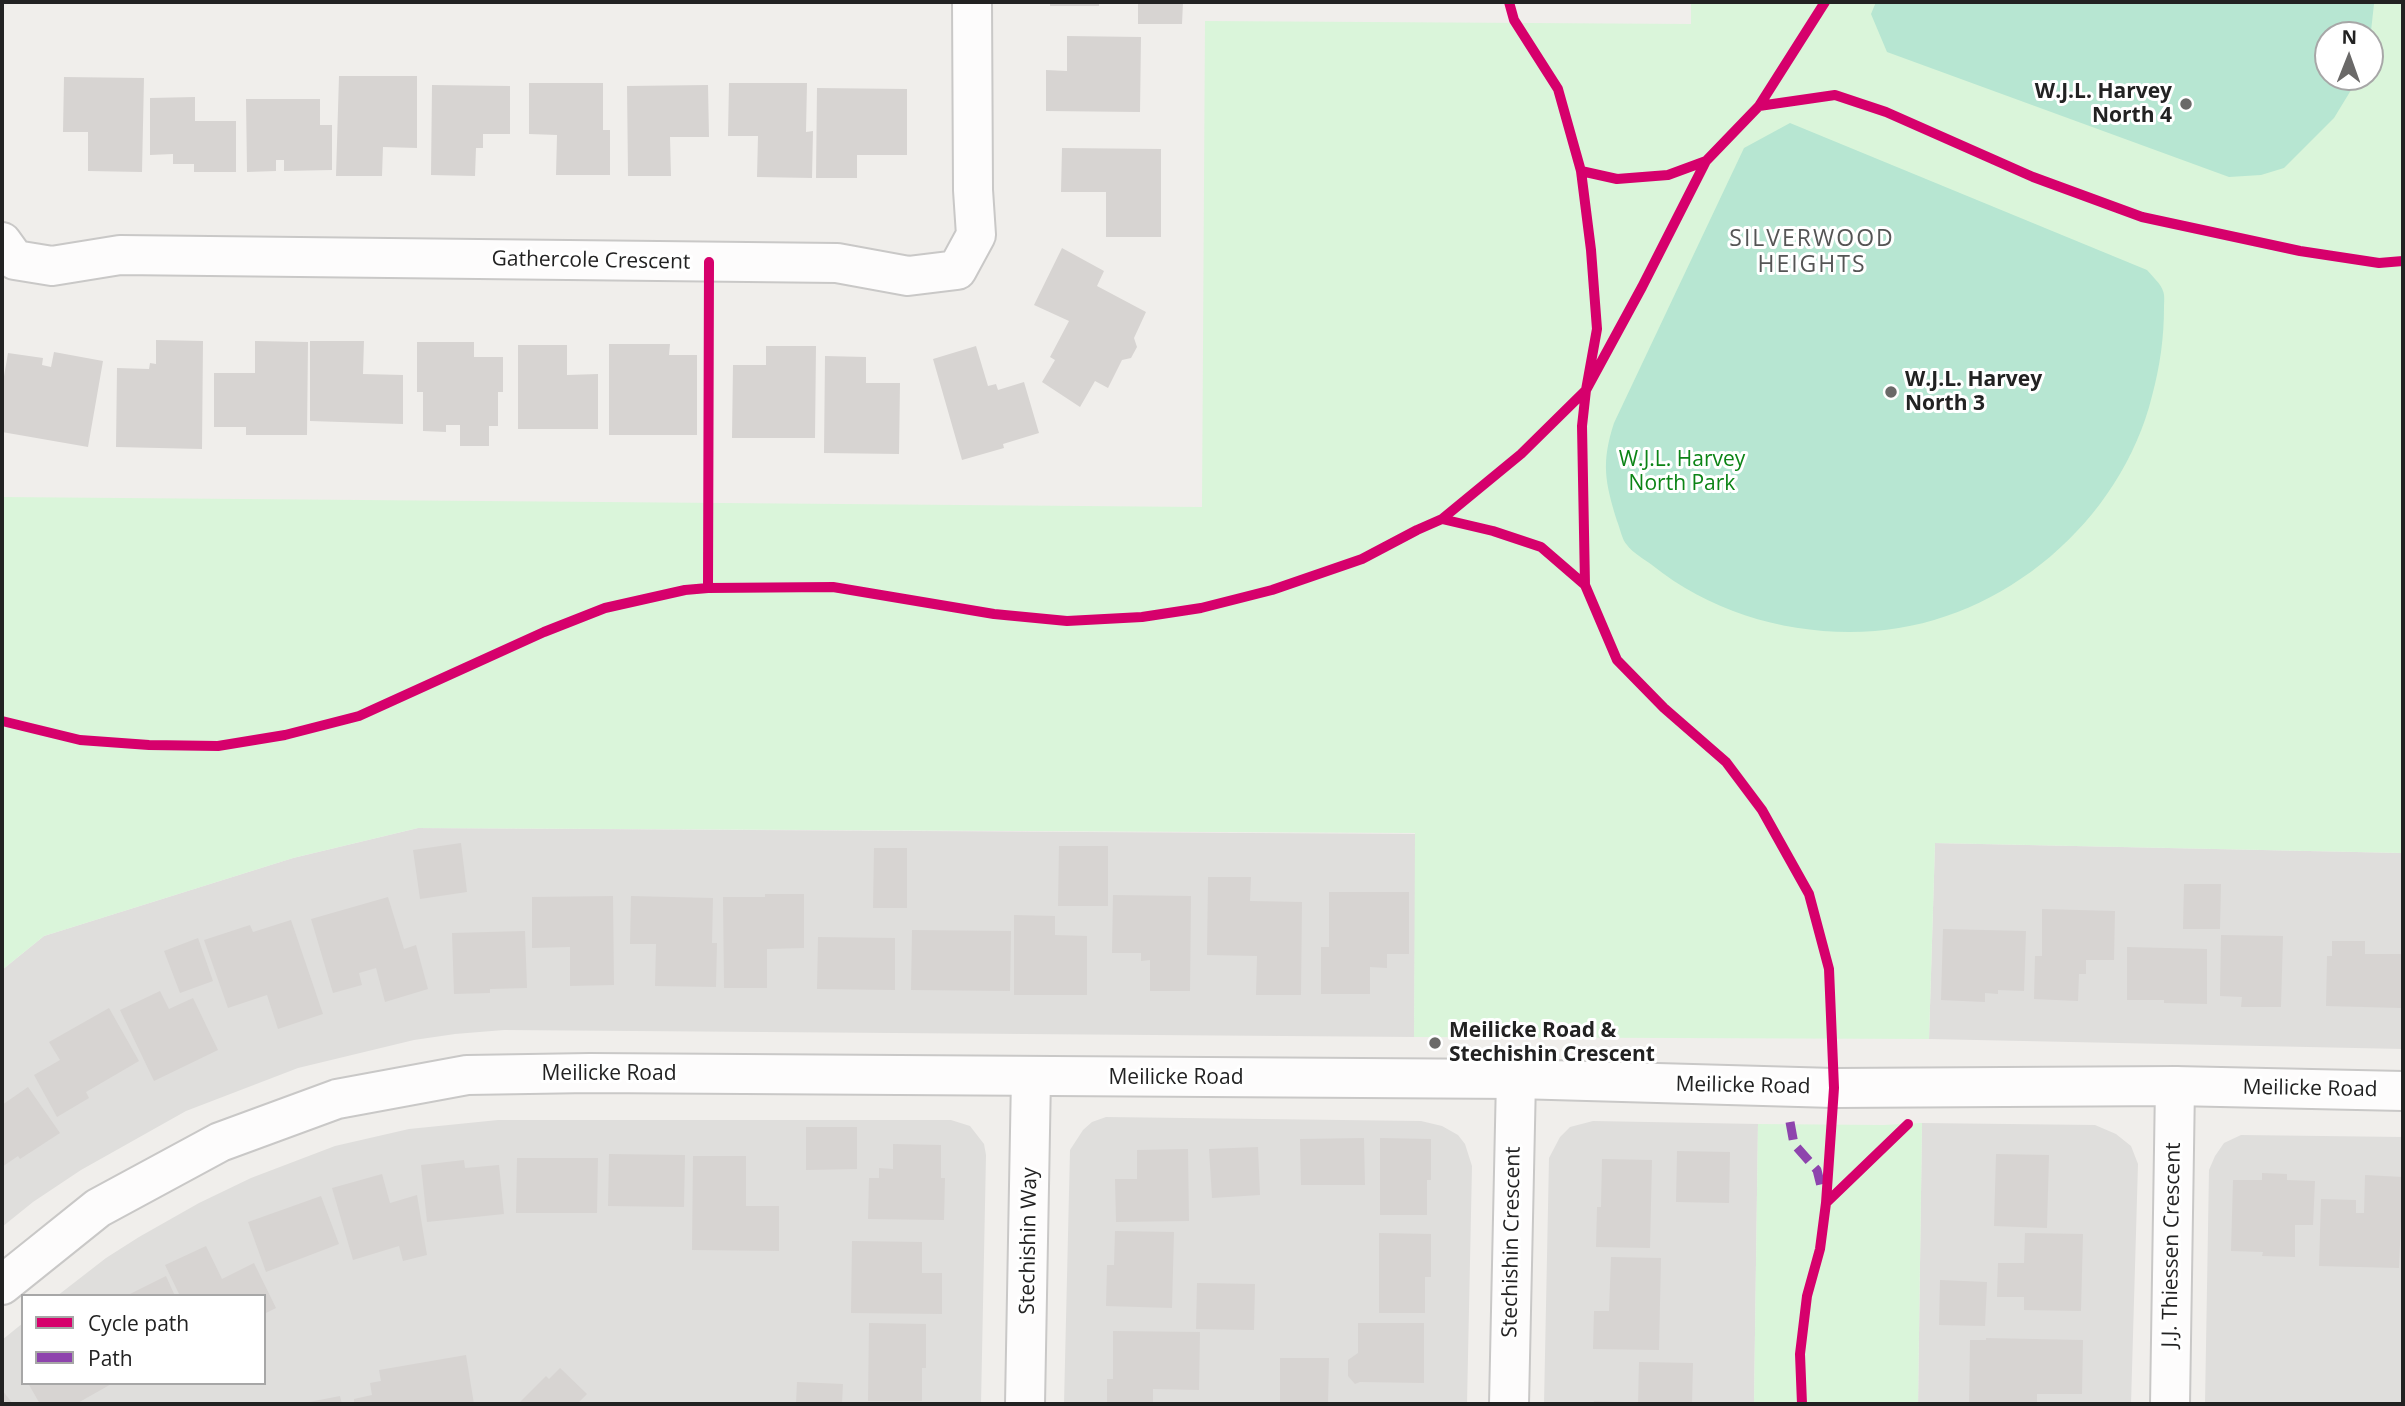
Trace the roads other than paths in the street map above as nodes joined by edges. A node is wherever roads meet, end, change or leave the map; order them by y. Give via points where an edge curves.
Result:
1 (972, 2) edge
2 (2, 242) edge
3 (1031, 1077) junction
4 (1516, 1079) junction
5 (2175, 1086) junction
6 (2403, 1091) edge
7 (2, 1285) edge
8 (1025, 1404) edge
9 (1509, 1404) edge
10 (2171, 1404) edge

1 - 2 street, Gathercole Crescent via 976,235 957,270 908,276 837,263 120,255 52,265 15,261
3 - 4 street, Meilicke Road
3 - 7 street, Meilicke Road via 467,1075 337,1099 220,1142 97,1208
3 - 8 street, Stechishin Way
4 - 5 street, Meilicke Road via 1833,1088
4 - 9 street, Stechishin Crescent
5 - 6 street, Meilicke Road
5 - 10 street, J.J. Thiessen Crescent

